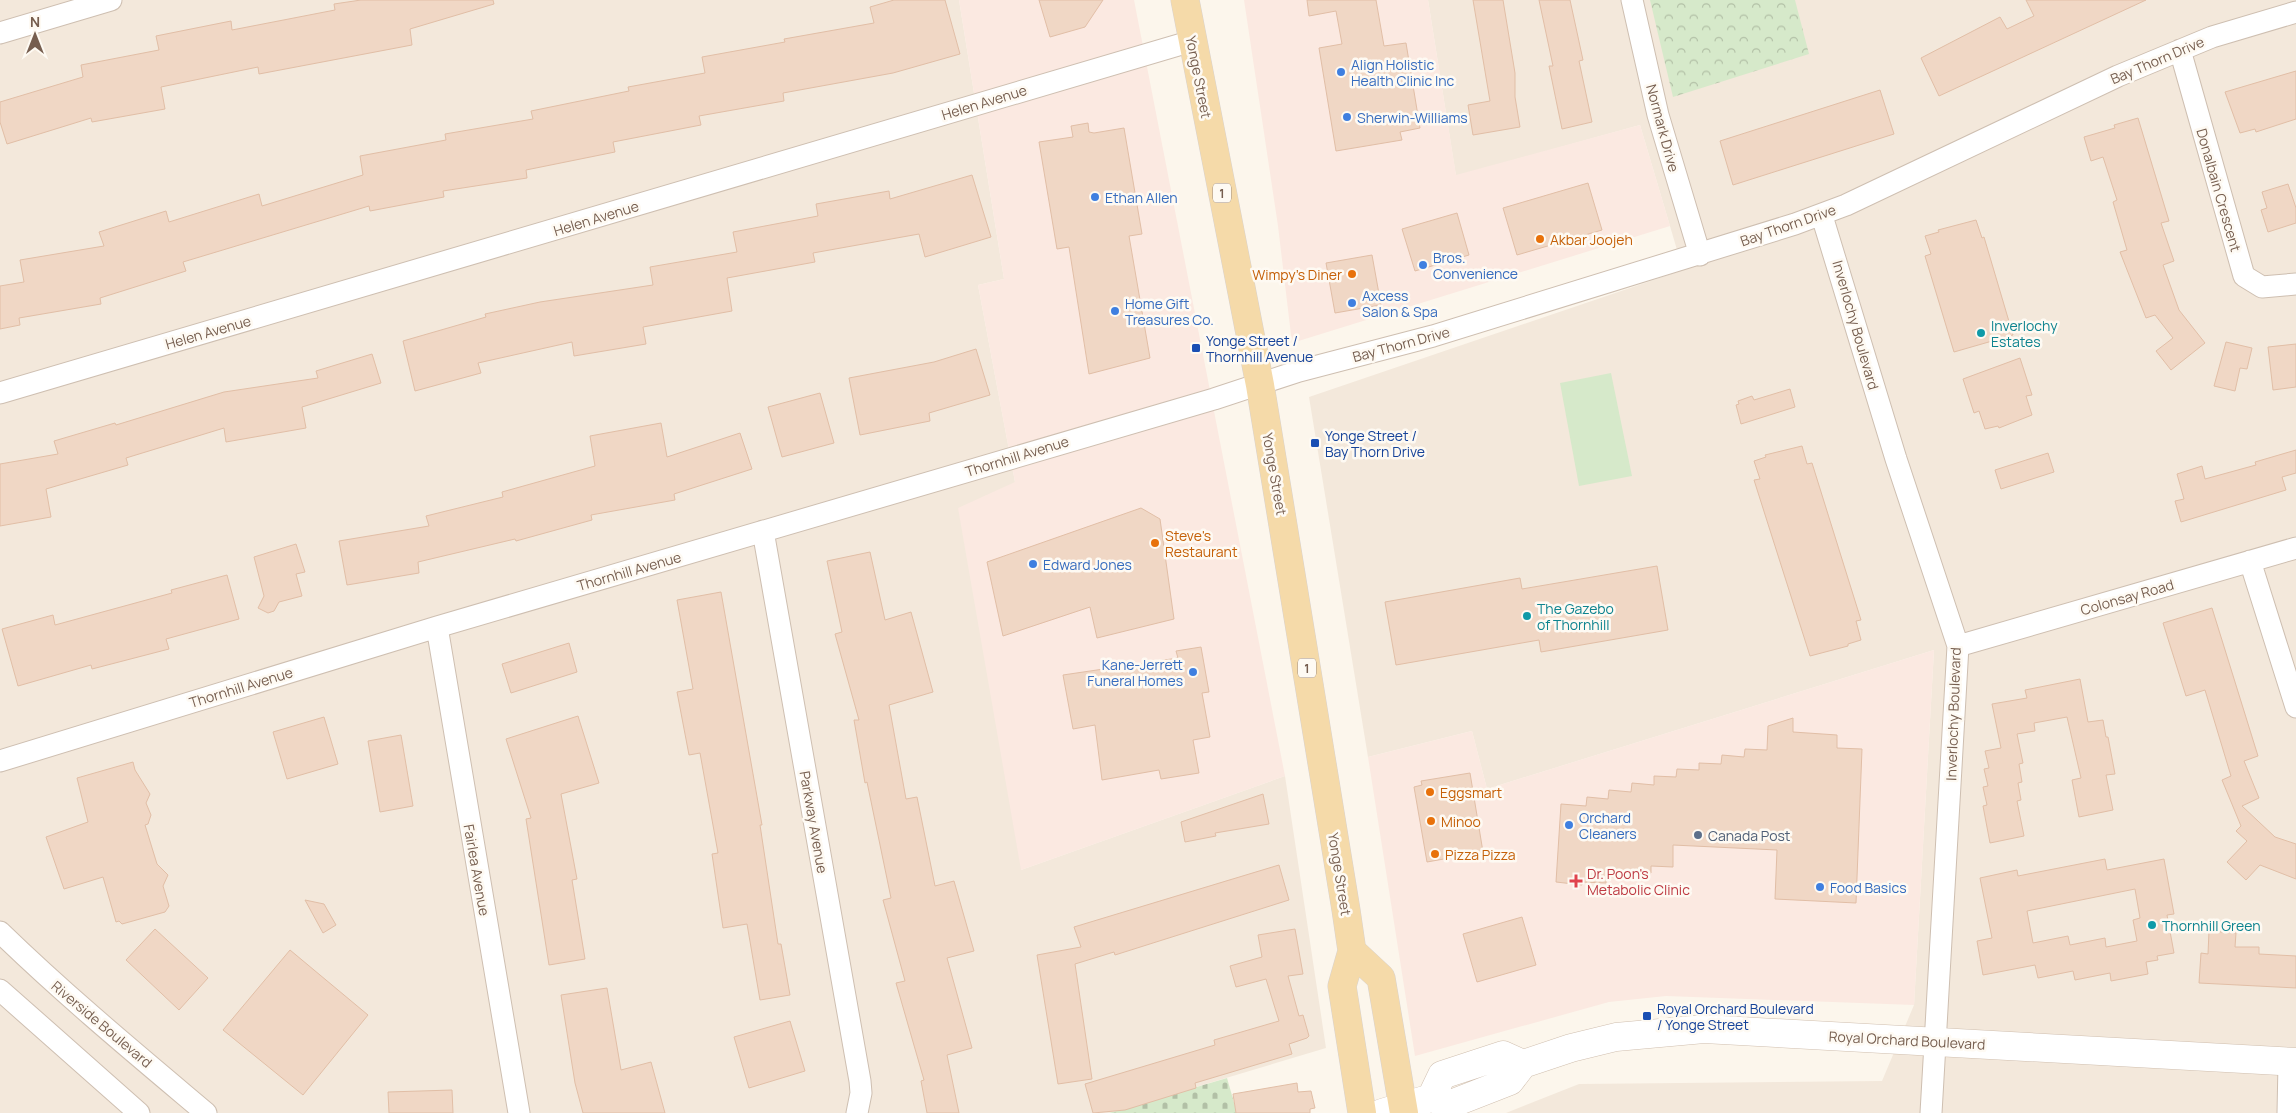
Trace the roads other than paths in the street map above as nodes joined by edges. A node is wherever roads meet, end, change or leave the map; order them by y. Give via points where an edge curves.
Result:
1 (111, 0) edge
2 (1185, 0) edge
3 (1632, 0) edge
4 (2296, 12) edge
5 (0, 33) edge
6 (1192, 41) junction
7 (2180, 50) junction
8 (1822, 216) junction
9 (1700, 255) junction
10 (2296, 284) edge
11 (1260, 385) junction
12 (0, 393) edge
13 (763, 531) junction
14 (2296, 548) edge
15 (2250, 561) junction
16 (438, 627) junction
17 (1958, 646) junction
18 (2296, 707) edge
19 (0, 761) edge
20 (0, 932) edge
21 (1352, 951) junction
22 (0, 990) edge
23 (1936, 1042) junction
24 (2293, 1063) edge
25 (1396, 1111) edge
26 (139, 1113) edge
27 (206, 1113) edge
28 (519, 1113) edge
29 (857, 1113) edge
30 (1362, 1113) edge
31 (1932, 1113) edge
32 (2288, 1113) edge

1 - 5 street
2 - 6 main road, Yonge Street / 1
3 - 9 street, Normark Drive via 1658,115
4 - 7 street, Bay Thorn Drive
6 - 11 main road, Yonge Street / 1
6 - 12 street, Helen Avenue
7 - 8 street, Bay Thorn Drive
7 - 10 street, Donalbain Crescent via 2244,276 2262,287
8 - 9 street, Bay Thorn Drive
8 - 17 street, Inverlochy Boulevard via 1896,459
9 - 11 street, Bay Thorn Drive
11 - 13 street, Thornhill Avenue
11 - 21 main road, Yonge Street / 1
13 - 16 street, Thornhill Avenue
13 - 29 street, Parkway Avenue via 860,1082 861,1099
14 - 15 street, Colonsay Road
15 - 17 street, Colonsay Road
15 - 18 street
16 - 19 street, Thornhill Avenue
16 - 28 street, Fairlea Avenue
17 - 23 street, Inverlochy Boulevard
20 - 27 street, Riverside Boulevard via 89,1016
21 - 25 main road via 1381,978
21 - 30 main road, Yonge Street / 1 via 1342,986
22 - 26 street
23 - 24 street, Royal Orchard Boulevard
23 - 25 street, Royal Orchard Boulevard via 1704,1029 1616,1037 1523,1064 1503,1055 1442,1075 1431,1098
23 - 31 street, Inverlochy Boulevard
24 - 32 street

